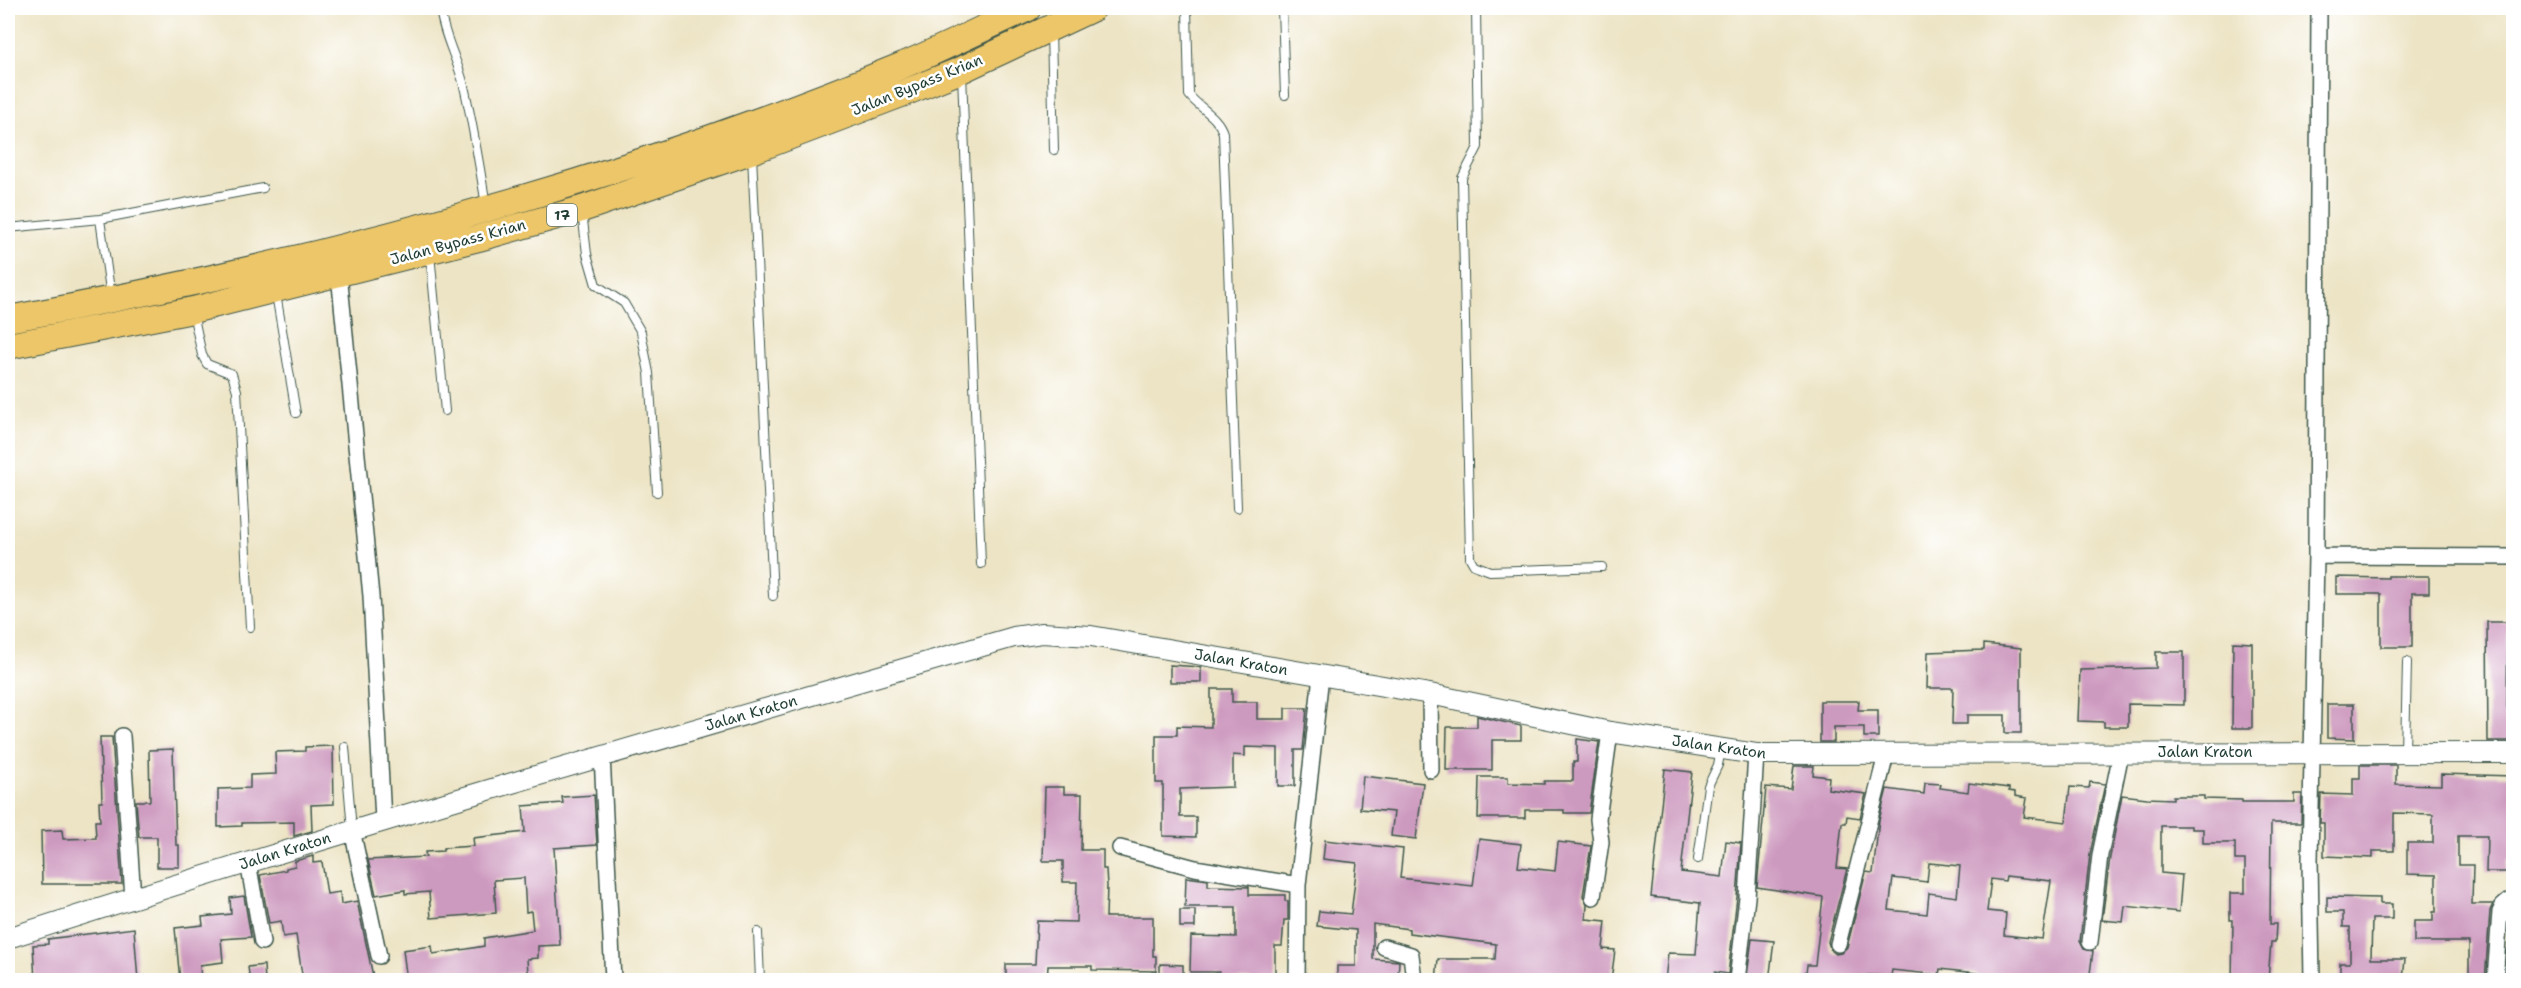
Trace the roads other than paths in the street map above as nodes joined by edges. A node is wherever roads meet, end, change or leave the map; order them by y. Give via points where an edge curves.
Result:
1 (440, 8) edge
2 (1028, 8) edge
3 (1093, 8) edge
4 (1187, 8) edge
5 (1282, 8) edge
6 (1476, 8) edge
7 (2319, 8) edge
8 (1051, 28) junction
9 (962, 70) junction
10 (1285, 95) dead end
11 (1054, 150) dead end
12 (751, 151) junction
13 (263, 188) dead end
14 (582, 209) junction
15 (487, 210) junction
16 (100, 219) junction
17 (8, 228) edge
18 (429, 249) junction
19 (339, 274) junction
20 (275, 290) junction
21 (193, 310) junction
22 (115, 313) junction
23 (8, 319) edge
24 (8, 346) edge
25 (445, 411) dead end
26 (296, 413) dead end
27 (657, 492) dead end
28 (1237, 508) dead end
29 (2316, 556) junction
30 (2514, 557) edge
31 (981, 564) dead end
32 (1602, 567) dead end
33 (773, 596) dead end
34 (250, 627) dead end
35 (2407, 662) dead end
36 (1321, 675) junction
37 (1430, 694) junction
38 (1610, 732) junction
39 (122, 736) dead end
40 (345, 747) dead end
41 (1721, 747) junction
42 (2313, 752) junction
43 (2405, 752) junction
44 (2121, 753) junction
45 (2514, 753) edge
46 (1756, 754) junction
47 (602, 755) junction
48 (1886, 755) junction
49 (1431, 770) dead end
50 (383, 820) junction
51 (352, 830) junction
52 (1120, 848) dead end
53 (1698, 859) dead end
54 (248, 862) junction
55 (1298, 885) junction
56 (1593, 897) dead end
57 (133, 898) junction
58 (2514, 902) edge
59 (758, 932) dead end
60 (8, 939) edge
61 (262, 942) dead end
62 (2090, 942) dead end
63 (1838, 944) dead end
64 (1384, 947) dead end
65 (379, 956) dead end
66 (613, 981) edge
67 (760, 981) edge
68 (1297, 981) edge
69 (1414, 981) edge
70 (1737, 981) edge
71 (2312, 981) edge
72 (2495, 981) edge

1 - 15 lane via 442,26 468,102
2 - 15 highway, Jalan Bypass Krian / 17 via 904,65 718,136
3 - 8 highway, Jalan Bypass Krian / 17
4 - 28 lane via 1189,95 1220,123 1223,133
5 - 10 lane
6 - 32 lane via 1478,147 1462,178 1470,558 1474,565 1490,571
7 - 29 street
8 - 9 highway, Jalan Bypass Krian / 17
8 - 11 lane
9 - 12 highway, Jalan Bypass Krian / 17
9 - 31 lane
12 - 14 highway, Jalan Bypass Krian / 17
12 - 33 lane
13 - 16 lane
14 - 18 highway, Jalan Bypass Krian / 17
14 - 27 lane via 587,254 596,285 624,303 641,332 650,373
15 - 22 highway, Jalan Bypass Krian / 17
16 - 17 lane
16 - 22 lane
18 - 19 highway, Jalan Bypass Krian / 17
18 - 25 lane
19 - 20 highway, Jalan Bypass Krian / 17
19 - 50 street via 371,596
20 - 21 highway, Jalan Bypass Krian / 17
20 - 26 lane
21 - 22 highway, Jalan Bypass Krian / 17
21 - 34 lane via 207,364 235,379
22 - 23 highway, Jalan Bypass Krian / 17
22 - 24 highway, Jalan Bypass Krian / 17
29 - 30 street
29 - 42 street
35 - 43 lane
36 - 37 street, Jalan Kraton
36 - 47 street, Jalan Kraton via 1091,636 1042,633 1014,637
36 - 55 street
37 - 38 street, Jalan Kraton
37 - 49 street
38 - 41 street, Jalan Kraton
38 - 56 street via 1598,819 1601,842
39 - 57 street
40 - 51 lane
41 - 46 street, Jalan Kraton
41 - 53 lane via 1708,786
42 - 43 street, Jalan Kraton
42 - 44 street, Jalan Kraton
42 - 71 street
43 - 45 street, Jalan Kraton
44 - 48 street, Jalan Kraton
44 - 62 street via 2100,855
46 - 48 street, Jalan Kraton
46 - 70 street via 1747,898
47 - 50 street, Jalan Kraton
47 - 66 street
48 - 63 street
50 - 51 street, Jalan Kraton
51 - 54 street, Jalan Kraton
51 - 65 street
52 - 55 street via 1196,867
54 - 57 street, Jalan Kraton
54 - 61 street
55 - 68 street
57 - 60 street, Jalan Kraton
58 - 72 street via 2509,901 2500,912
59 - 67 lane
64 - 69 street via 1411,955

